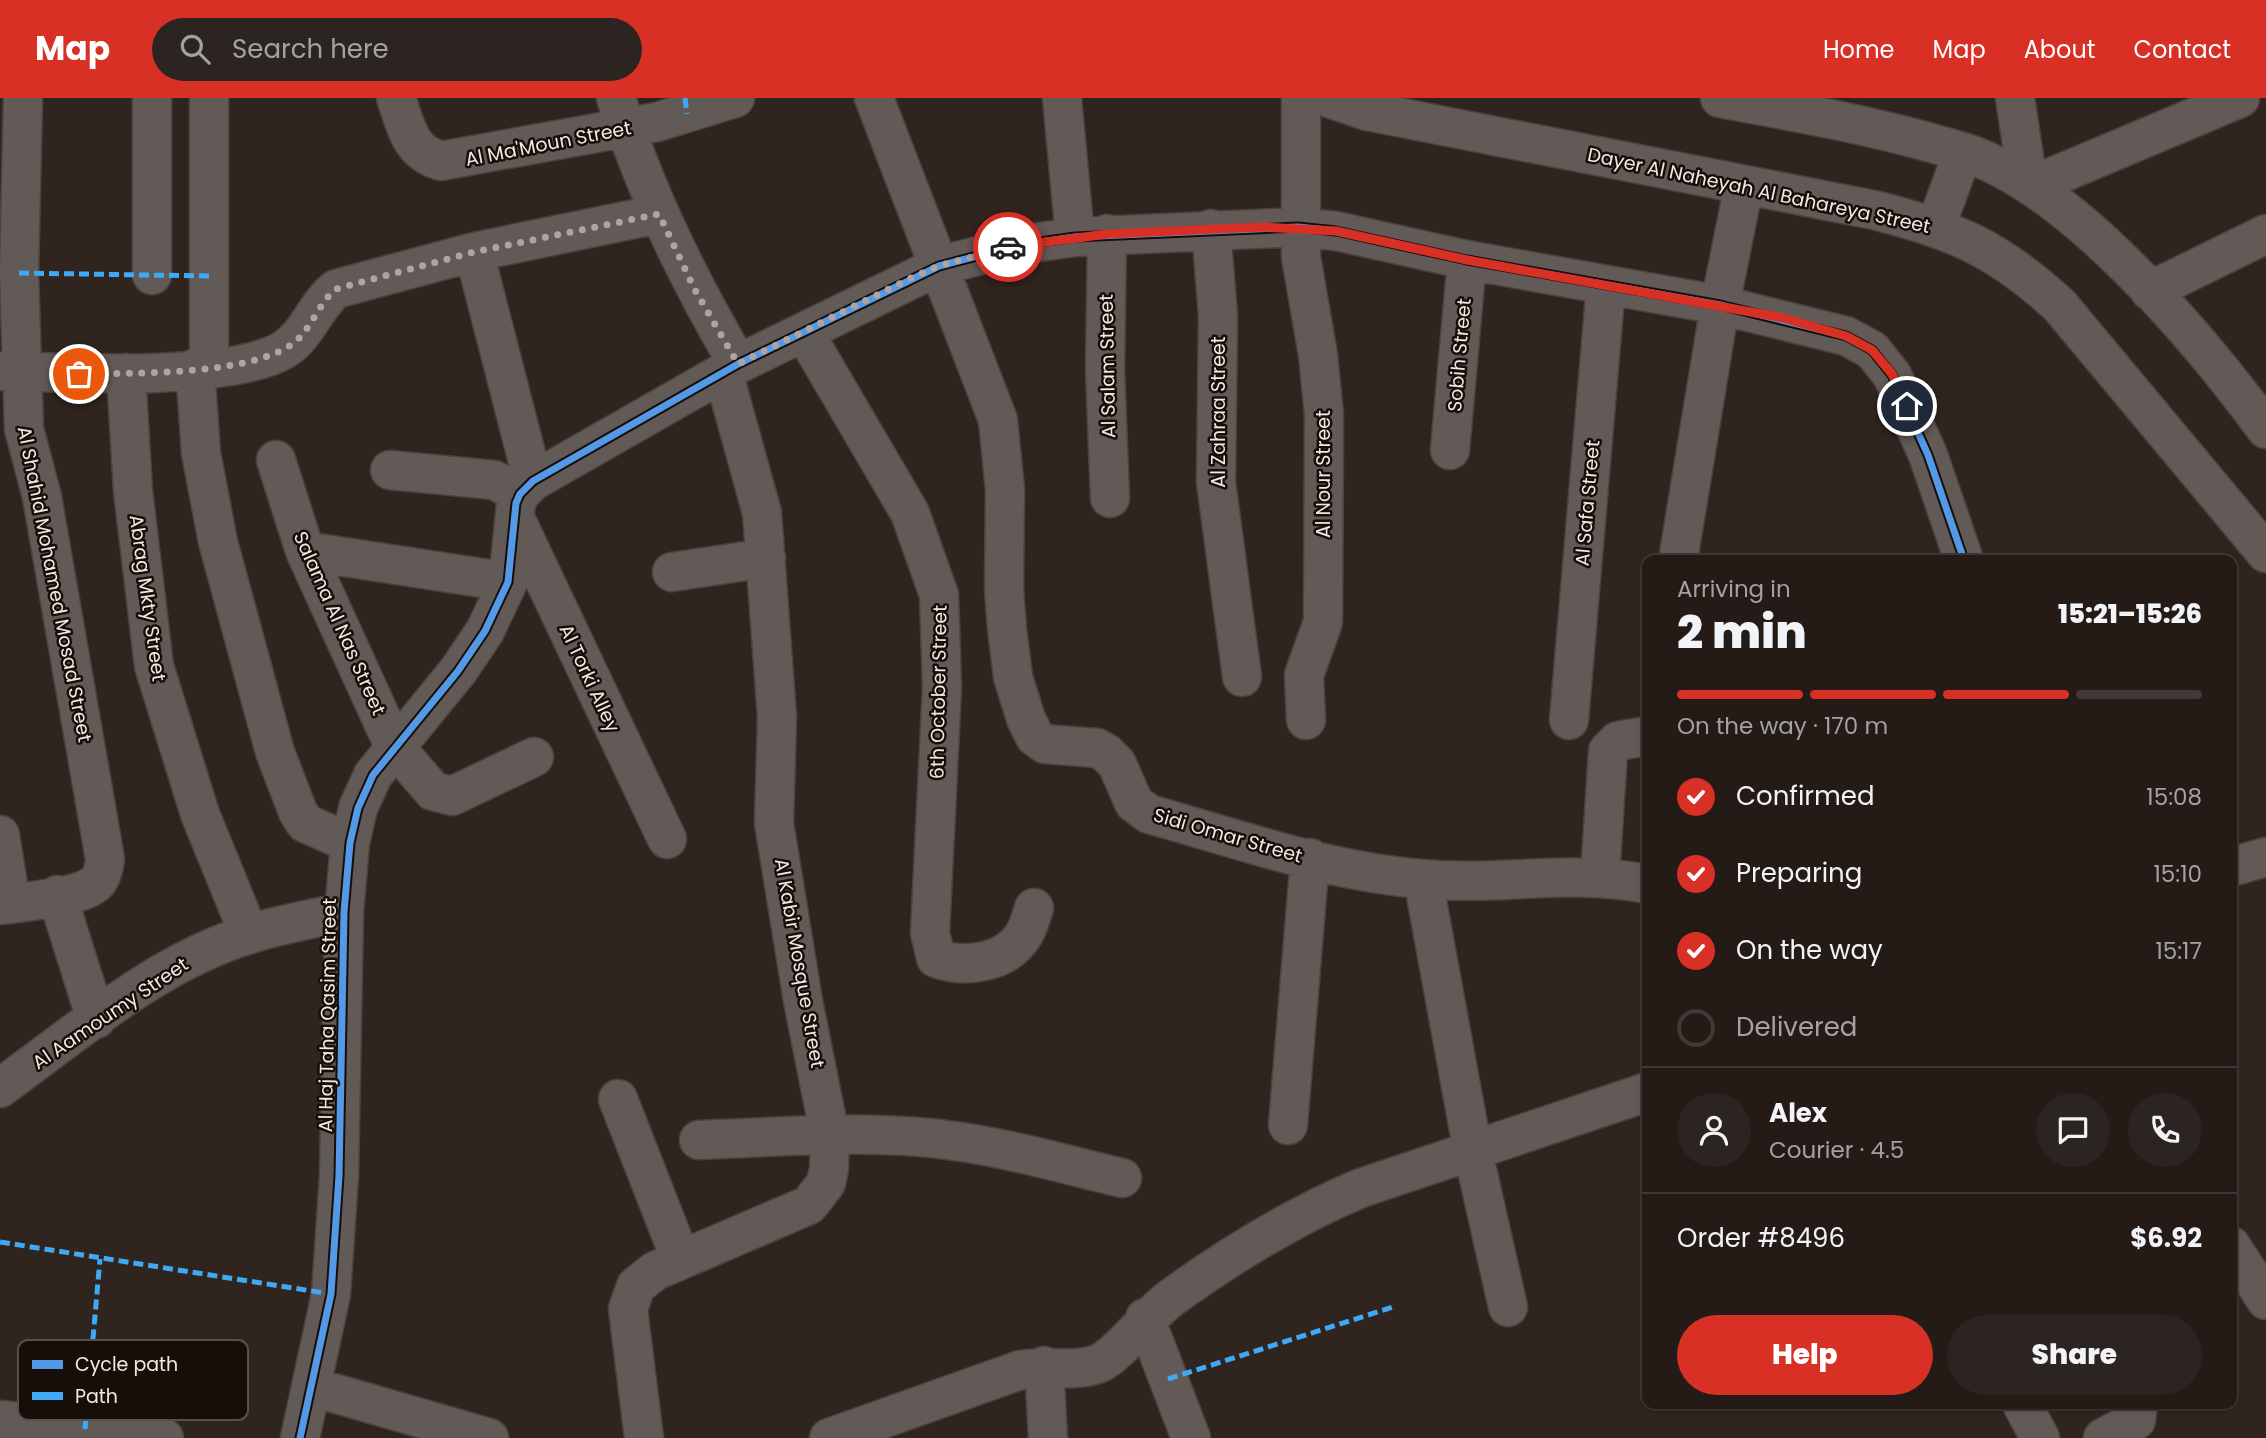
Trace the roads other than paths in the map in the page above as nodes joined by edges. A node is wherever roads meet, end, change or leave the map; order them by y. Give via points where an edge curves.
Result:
1 (23, 98) edge
2 (152, 98) edge
3 (209, 98) edge
4 (396, 98) edge
5 (736, 98) edge
6 (874, 98) edge
7 (1062, 98) edge
8 (1301, 98) edge
9 (1329, 98) edge
10 (2015, 98) edge
11 (2240, 98) edge
12 (1733, 99) edge
13 (1430, 110) edge
14 (621, 113) edge
15 (1963, 152) junction
16 (2029, 184) junction
17 (1744, 185) junction
18 (659, 214) junction
19 (1936, 226) junction
20 (1298, 227) junction
21 (1211, 229) junction
22 (2266, 234) edge
23 (1091, 236) junction
24 (474, 252) junction
25 (1467, 260) junction
26 (939, 266) junction
27 (152, 275) dead end
28 (1606, 285) junction
29 (2150, 291) junction
30 (1720, 306) junction
31 (804, 332) junction
32 (202, 368) junction
33 (731, 368) junction
34 (11, 371) edge
35 (126, 373) junction
36 (2266, 429) edge
37 (1450, 450) dead end
38 (276, 460) dead end
39 (390, 470) dead end
40 (522, 497) junction
41 (1110, 498) dead end
42 (305, 551) junction
43 (2266, 553) edge
44 (1679, 555) edge
45 (1962, 555) edge
46 (766, 558) junction
47 (673, 572) dead end
48 (509, 582) junction
49 (1242, 677) dead end
50 (1306, 720) dead end
51 (1569, 720) dead end
52 (1642, 737) edge
53 (394, 746) junction
54 (534, 757) dead end
55 (0, 835) edge
56 (667, 839) dead end
57 (350, 843) junction
58 (2266, 857) edge
59 (1310, 858) junction
60 (2237, 865) edge
61 (1600, 877) junction
62 (1423, 879) junction
63 (1642, 883) edge
64 (57, 895) junction
65 (6, 905) edge
66 (1034, 908) dead end
67 (344, 912) junction
68 (249, 934) junction
69 (96, 1019) junction
70 (0, 1087) edge
71 (1642, 1094) edge
72 (618, 1099) dead end
73 (1289, 1125) dead end
74 (830, 1136) junction
75 (699, 1140) dead end
76 (1473, 1152) junction
77 (1122, 1178) dead end
78 (681, 1260) junction
79 (2237, 1262) edge
80 (2266, 1300) edge
81 (1508, 1307) dead end
82 (1145, 1318) junction
83 (1044, 1366) junction
84 (313, 1387) junction
85 (2025, 1409) edge
86 (2137, 1409) edge
87 (0, 1420) edge
88 (164, 1438) edge
89 (300, 1438) edge
90 (489, 1438) edge
91 (644, 1438) edge
92 (829, 1438) edge
93 (1048, 1438) edge
94 (1191, 1438) edge
95 (2040, 1438) edge
96 (2103, 1438) edge

1 - 34 street, Al Shahid Mohamed Mosad Street via 19,273
2 - 27 street
3 - 32 street
4 - 14 street, Al Ma'Moun Street via 410,140 418,150 441,161
5 - 14 street, Al Ma'Moun Street
6 - 26 street
7 - 23 street, Al Salam Street
8 - 20 street, Al Nour Street
9 - 13 street, Dayer Al Naheyah Al Bahareya Street via 1367,111
10 - 16 street
11 - 16 street
12 - 15 street
13 - 17 street, Dayer Al Naheyah Al Bahareya Street
14 - 18 street, Al Kabir Mosque Street
15 - 16 street
15 - 19 street
16 - 29 street via 2072,217
17 - 19 street, Dayer Al Naheyah Al Bahareya Street
17 - 30 street
18 - 24 street
18 - 33 street, Al Kabir Mosque Street
19 - 43 street, Dayer Al Naheyah Al Bahareya Street via 2003,259 2060,306
20 - 21 street
20 - 25 street
20 - 50 street, Al Nour Street via 1324,415 1323,622 1304,675
21 - 23 street
21 - 49 street, Al Zahraa Street via 1218,330 1216,482
22 - 29 street
23 - 26 street via 1008,247
23 - 41 street, Al Salam Street via 1105,370
24 - 32 street via 336,289 298,339 282,351 257,360
24 - 40 street
25 - 28 street
25 - 37 street, Sobih Street
26 - 31 street
26 - 59 street, Sidi Omar Street via 998,420 1005,489 1007,629 1013,677 1035,737 1045,744 1097,748 1106,753 1117,764 1135,803 1149,814
28 - 30 street
28 - 51 street, Al Safa Street
29 - 36 street
30 - 44 street
30 - 45 street via 1846,336 1872,350 1892,374 1907,406
31 - 33 street
31 - 66 street, 6th October Street via 909,513 939,596 942,687 930,933 936,958 967,964 1000,956 1024,935
32 - 35 street
32 - 57 street via 201,453 218,542 275,752 305,823
33 - 40 street
33 - 46 street, Al Kabir Mosque Street
34 - 35 street
34 - 64 street, Al Shahid Mohamed Mosad Street via 42,497 105,859 103,873 94,885
35 - 68 street, Abrag Mkty Street via 133,491 154,666 200,814
38 - 42 street, Salama Al Nas Street
39 - 40 street via 494,480
40 - 48 street, Al Haj Taha Qasim Street
40 - 56 street, Al Torki Alley
42 - 48 street
42 - 53 street, Salama Al Nas Street
46 - 47 street
46 - 74 street, Al Kabir Mosque Street via 777,717 774,823
48 - 53 street, Al Haj Taha Qasim Street via 485,631 458,671
52 - 61 street via 1618,741 1608,751
53 - 54 street, Salama Al Nas Street via 433,791 442,795 461,793
53 - 57 street, Al Haj Taha Qasim Street via 373,775 358,808
55 - 65 street
57 - 67 street, Al Haj Taha Qasim Street
58 - 60 street
59 - 62 street, Sidi Omar Street
59 - 73 street
61 - 62 street, Sidi Omar Street
61 - 63 street, Sidi Omar Street
62 - 76 street
64 - 65 street, Al Shahid Mohamed Mosad Street
64 - 69 street
67 - 68 street, Al Aamoumy Street
67 - 84 street, Al Haj Taha Qasim Street via 336,1240
68 - 69 street, Al Aamoumy Street via 161,974
69 - 70 street, Al Aamoumy Street
71 - 76 street
72 - 78 street
74 - 75 street
74 - 77 street via 956,1141
74 - 78 street, Al Kabir Mosque Street via 827,1183 809,1205
76 - 81 street
76 - 82 street via 1361,1188 1310,1212 1231,1257
78 - 91 street, Al Kabir Mosque Street via 644,1277 630,1297
79 - 80 street
82 - 83 street via 1102,1362
82 - 94 street
83 - 92 street via 1000,1377
83 - 93 street
84 - 89 street, Al Haj Taha Qasim Street
84 - 90 street
85 - 95 street
86 - 96 street via 2136,1420
87 - 88 street

